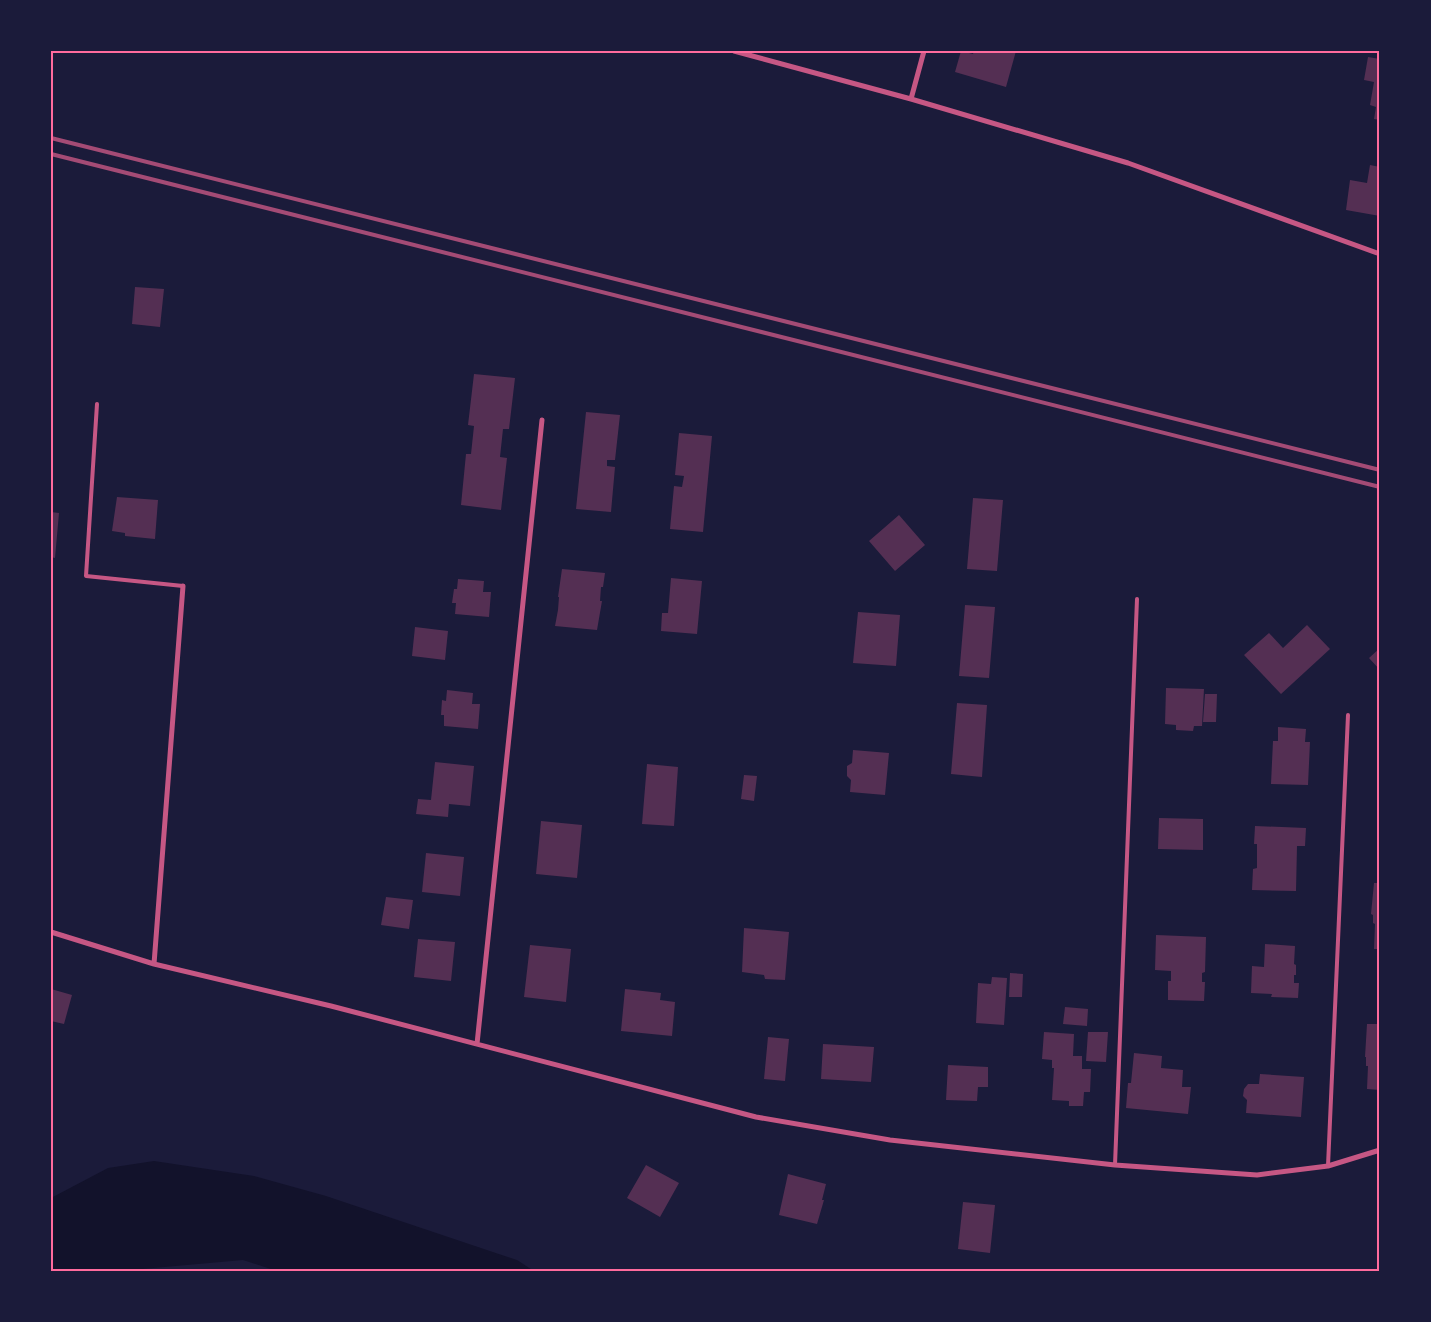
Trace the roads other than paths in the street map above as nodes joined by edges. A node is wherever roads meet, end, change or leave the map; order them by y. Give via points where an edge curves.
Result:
1 (734, 51) edge
2 (924, 51) edge
3 (911, 99) junction
4 (1380, 254) edge
5 (97, 404) dead end
6 (542, 420) dead end
7 (183, 586) joint
8 (1137, 599) dead end
9 (1348, 715) dead end
10 (51, 932) edge
11 (154, 964) junction
12 (477, 1044) junction
13 (1380, 1150) edge
14 (1115, 1165) junction
15 (1328, 1166) junction

1 - 3 street
2 - 3 street
3 - 4 street via 1128,163
5 - 7 lane via 86,576
6 - 12 street
7 - 11 street
8 - 14 lane
9 - 15 lane
10 - 11 street
11 - 12 street
12 - 14 street via 756,1116 890,1140
13 - 15 street
14 - 15 street via 1257,1175

